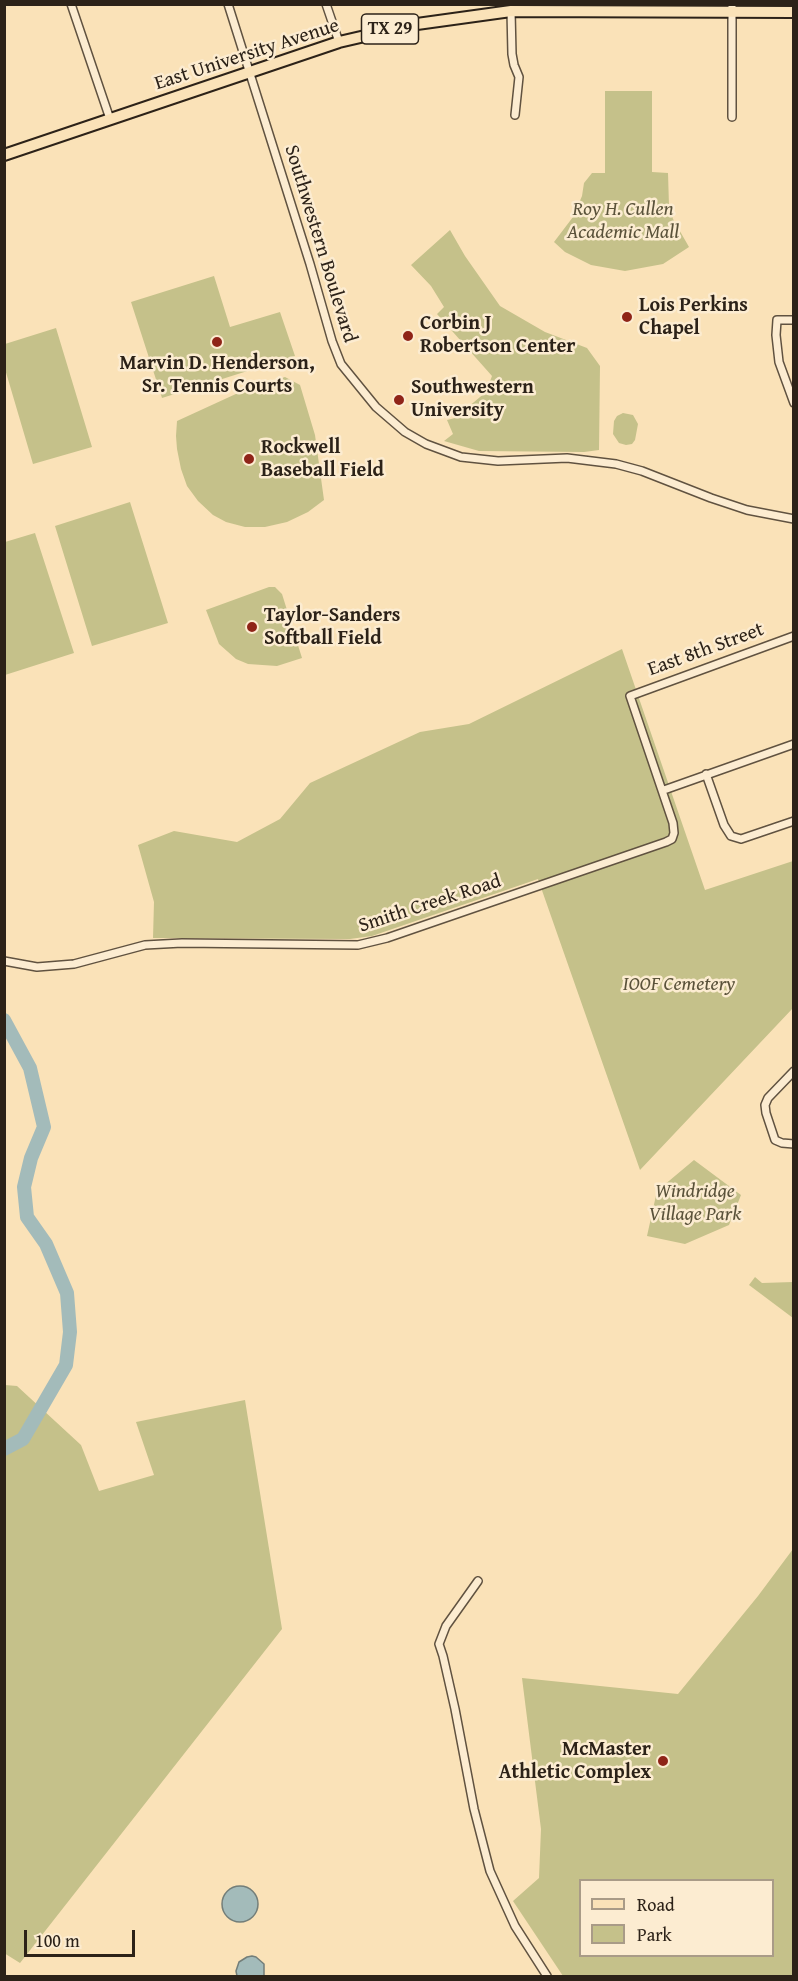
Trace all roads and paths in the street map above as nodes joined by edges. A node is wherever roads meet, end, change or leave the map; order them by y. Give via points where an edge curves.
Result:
1 (71, 4) edge
2 (228, 4) edge
3 (326, 4) edge
4 (629, 8) edge
5 (732, 8) edge
6 (511, 11) junction
7 (794, 12) edge
8 (339, 42) junction
9 (249, 71) junction
10 (515, 115) dead end
11 (732, 117) dead end
12 (110, 119) junction
13 (4, 155) edge
14 (794, 320) edge
15 (794, 403) edge
16 (794, 519) edge
17 (794, 636) edge
18 (630, 696) joint
19 (794, 744) edge
20 (706, 774) junction
21 (664, 790) junction
22 (794, 821) edge
23 (4, 961) edge
24 (794, 1071) edge
25 (794, 1144) edge
26 (478, 1581) dead end
27 (547, 1977) edge

1 - 12 street
2 - 9 street, Southwestern Boulevard
3 - 8 street
4 - 5 main road, East University Avenue / TX 29
4 - 6 main road, East University Avenue / TX 29
5 - 7 main road, East University Avenue / TX 29
5 - 11 street
6 - 8 main road, East University Avenue / TX 29 via 417,24
6 - 10 street via 512,54 519,77
8 - 9 main road, East University Avenue / TX 29
9 - 12 main road, East University Avenue / TX 29
9 - 16 street, Southwestern Boulevard via 341,364 376,407 405,432 426,444 482,460 567,458 616,464 738,507
12 - 13 main road, East University Avenue / TX 29
14 - 15 street via 777,320 776,335 778,362
17 - 18 street, East 8th Street
18 - 21 street, Smith Creek Road
19 - 20 street
20 - 21 street
20 - 22 street via 731,836 741,839
21 - 23 street, Smith Creek Road via 674,828 672,839 387,938 358,945 145,945 74,964 37,968
24 - 25 street via 765,1105 775,1140
26 - 27 street via 446,1626 439,1644 490,1871 515,1926

